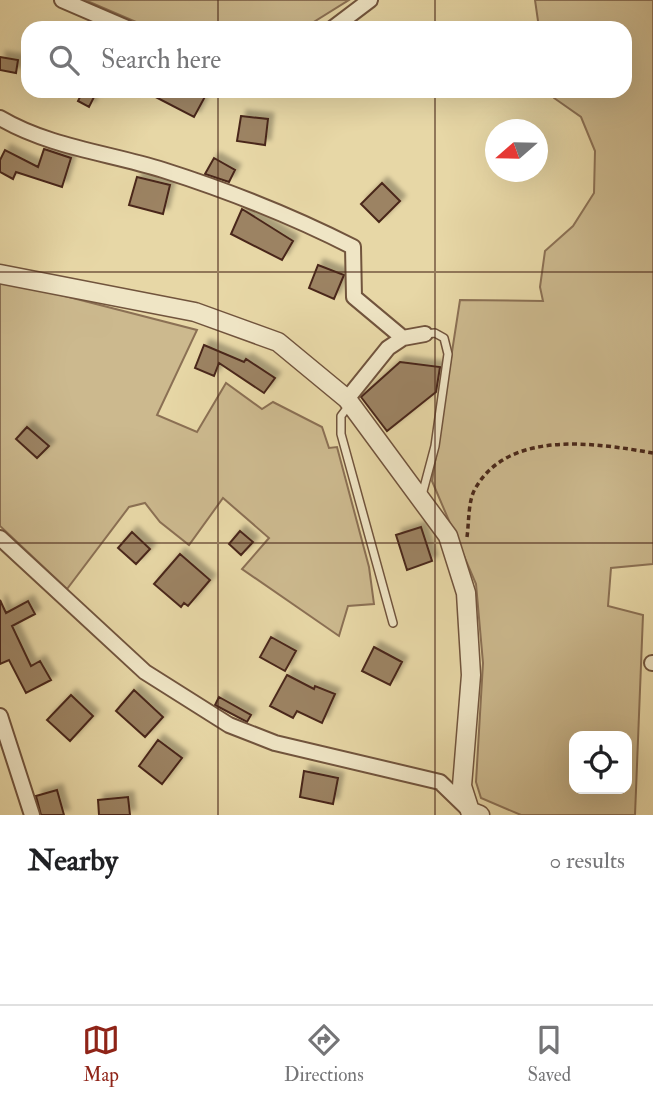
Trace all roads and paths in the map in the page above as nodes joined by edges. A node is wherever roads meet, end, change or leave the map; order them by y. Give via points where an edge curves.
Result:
1 (62, 0) edge
2 (370, 0) edge
3 (111, 21) edge
4 (342, 21) edge
5 (0, 118) edge
6 (0, 274) edge
7 (425, 334) joint
8 (403, 338) junction
9 (349, 401) junction
10 (653, 453) edge
11 (421, 499) junction
12 (0, 538) edge
13 (467, 540) dead end
14 (393, 623) dead end
15 (0, 716) edge
16 (475, 813) edge
17 (32, 815) edge

1 - 3 street
2 - 4 street
5 - 8 street via 24,132 163,170 291,216 353,247 354,297
6 - 9 street via 195,312 278,342
7 - 8 street
7 - 11 lane via 443,338 448,354 435,446
8 - 9 street via 388,348
9 - 11 street
9 - 14 lane via 341,416 341,434
10 - 13 path via 564,444 506,455 474,490
11 - 16 street via 448,536 466,593 471,675 462,786
12 - 16 street via 145,672 229,725 275,743 440,782
15 - 17 street

